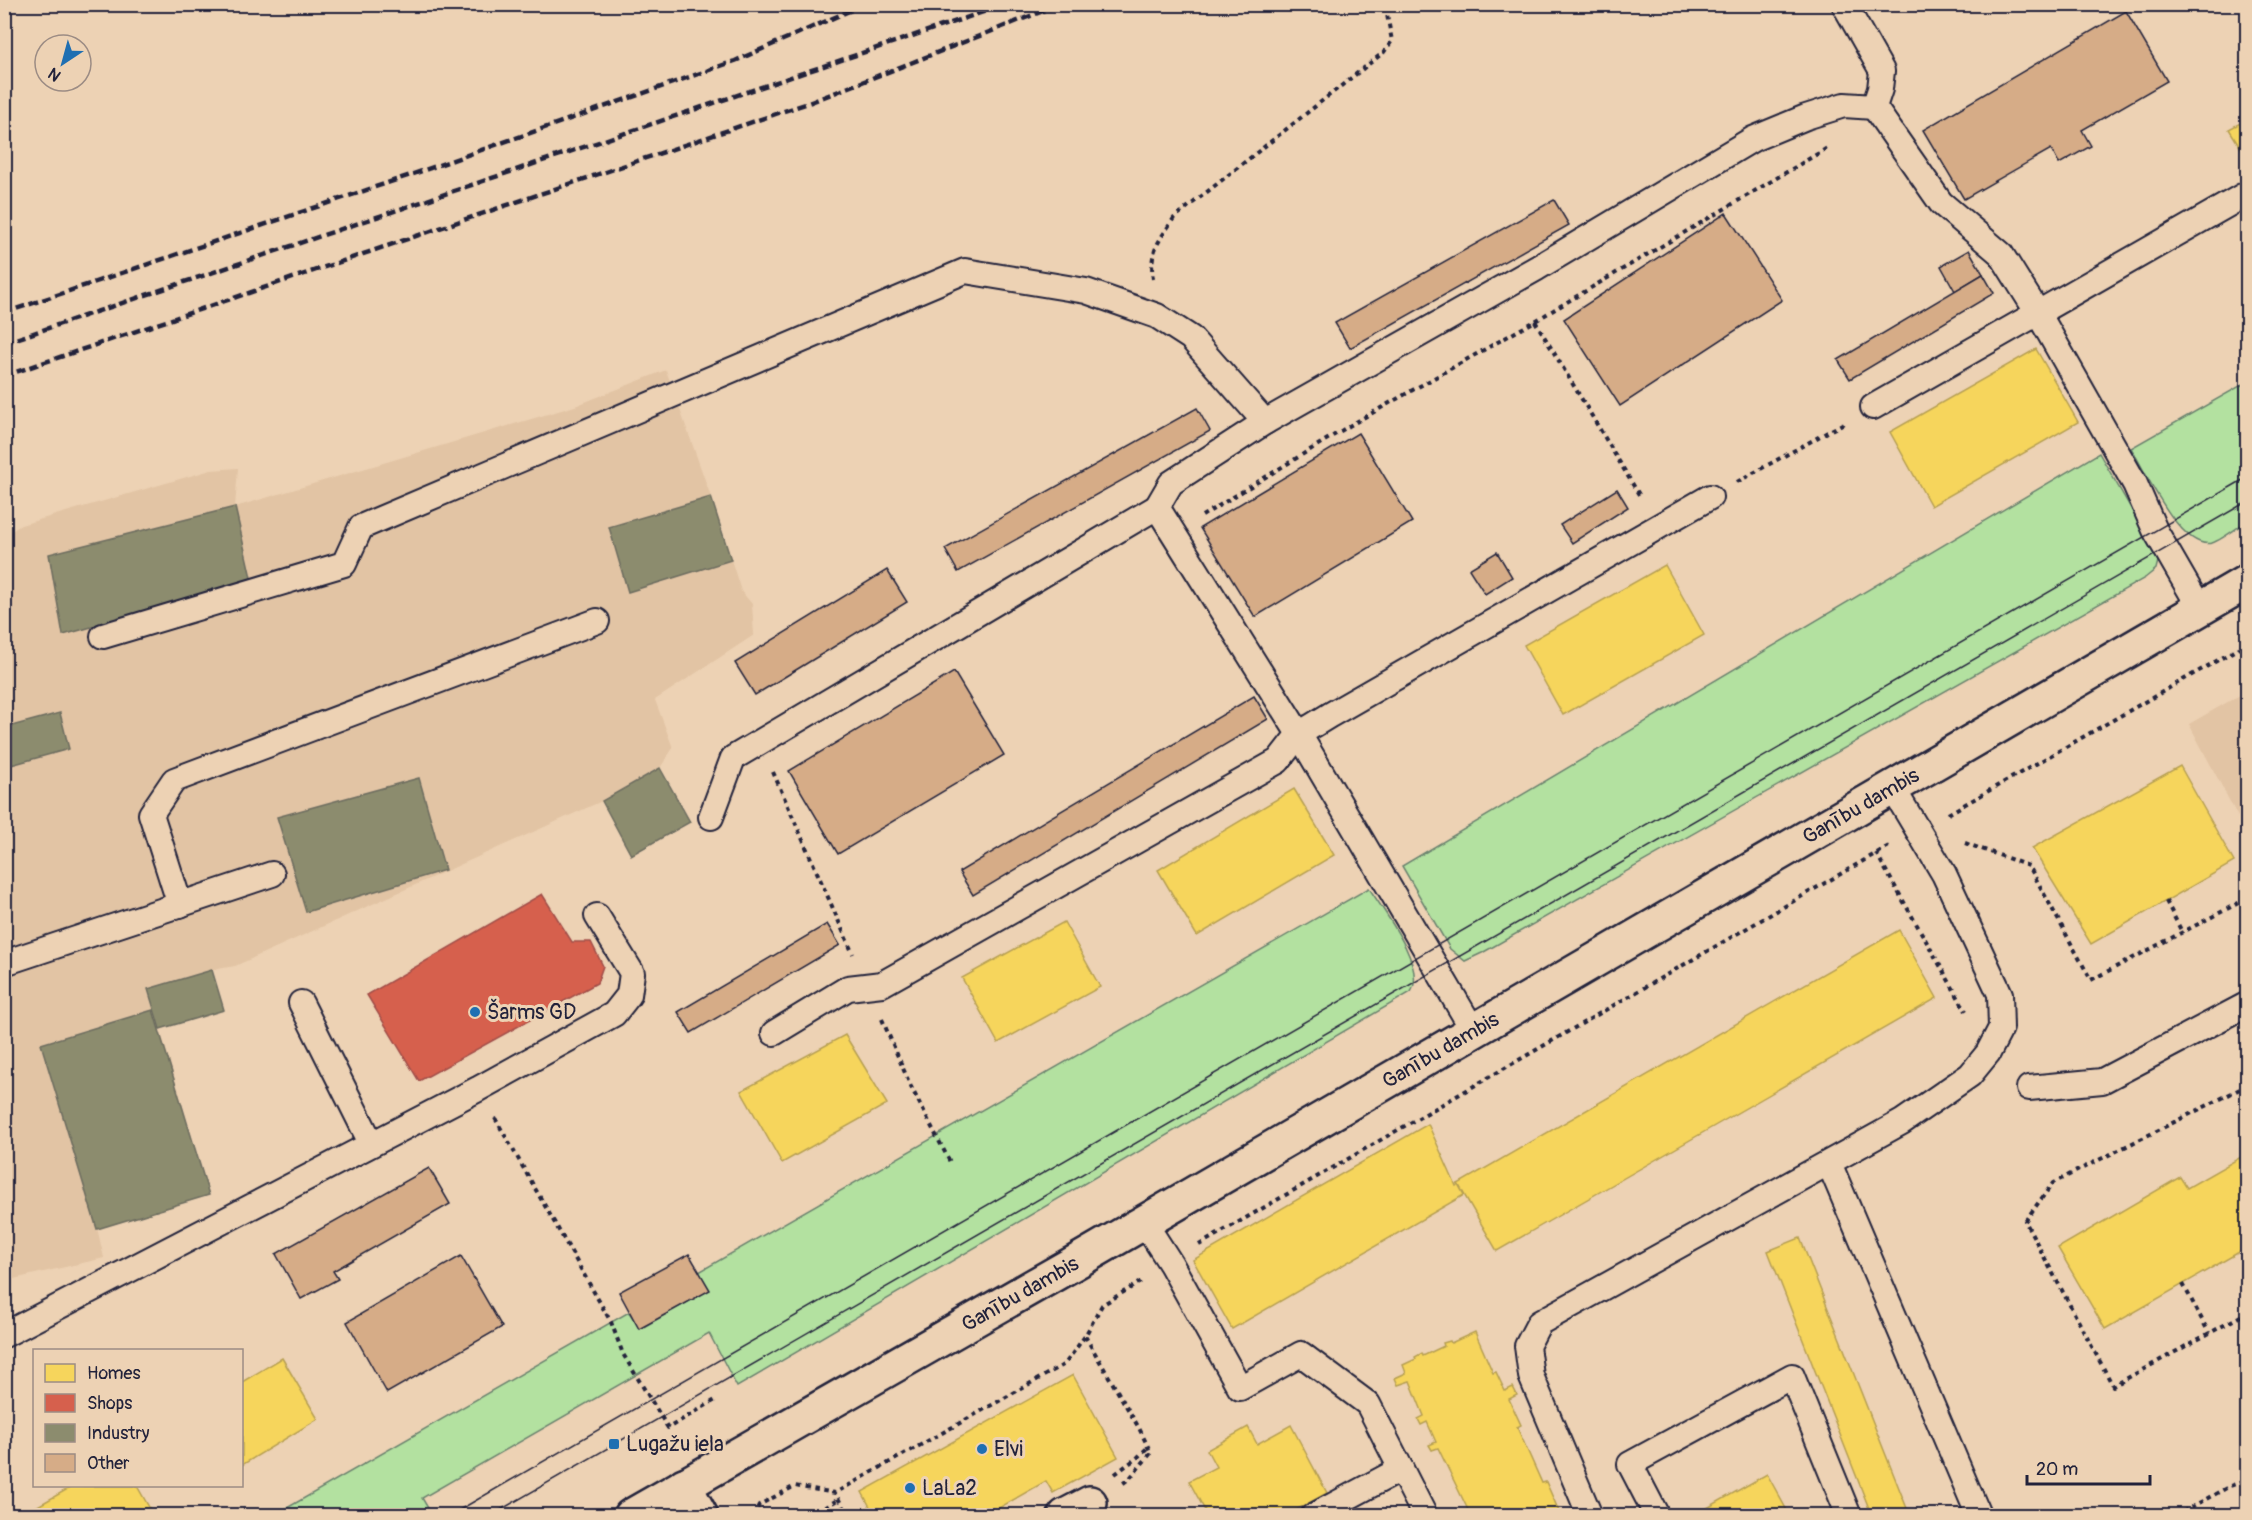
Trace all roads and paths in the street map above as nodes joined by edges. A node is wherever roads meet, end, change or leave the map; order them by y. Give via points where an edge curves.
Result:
1 (1385, 4) edge
2 (1844, 4) edge
3 (1874, 107) junction
4 (1832, 146) dead end
5 (2247, 193) edge
6 (2038, 313) junction
7 (1157, 316) junction
8 (1535, 321) junction
9 (1873, 407) joint
10 (1265, 422) junction
11 (1710, 497) joint
12 (1157, 507) junction
13 (1658, 527) junction
14 (1173, 533) junction
15 (2247, 581) edge
16 (2200, 608) junction
17 (597, 621) dead end
18 (103, 636) dead end
19 (2247, 643) edge
20 (1299, 734) junction
21 (1892, 787) junction
22 (711, 817) dead end
23 (1919, 831) junction
24 (1876, 853) junction
25 (1933, 856) junction
26 (272, 874) dead end
27 (2247, 898) edge
28 (2166, 901) dead end
29 (180, 905) junction
30 (597, 916) dead end
31 (2182, 932) junction
32 (4, 963) edge
33 (301, 1003) dead end
34 (2247, 1004) edge
35 (1969, 1015) dead end
36 (1473, 1030) junction
37 (774, 1033) dead end
38 (2247, 1085) edge
39 (2029, 1088) dead end
40 (478, 1089) junction
41 (371, 1143) junction
42 (1829, 1163) junction
43 (1144, 1222) junction
44 (1171, 1264) junction
45 (2183, 1284) dead end
46 (2247, 1312) edge
47 (2209, 1333) junction
48 (4, 1335) edge
49 (1085, 1336) junction
50 (717, 1399) dead end
51 (1401, 1468) junction
52 (1130, 1478) dead end
53 (2247, 1480) edge
54 (684, 1485) junction
55 (835, 1493) junction
56 (839, 1499) junction
57 (631, 1515) edge
58 (701, 1515) edge
59 (753, 1515) edge
60 (809, 1515) edge
61 (848, 1515) edge
62 (1313, 1515) edge
63 (1425, 1515) edge
64 (1590, 1515) edge
65 (1657, 1515) edge
66 (1849, 1515) edge
67 (1979, 1515) edge
68 (2175, 1515) edge

1 - 7 path via 1392,41 1384,52 1174,218 1155,246 1151,262
2 - 3 lane via 1882,71
3 - 6 lane via 1941,203 2001,254
3 - 10 lane via 1845,105 1753,140
4 - 8 path
5 - 6 lane
6 - 9 lane
6 - 16 lane via 2136,484 2155,530
7 - 10 lane via 1191,338
7 - 18 lane via 1086,291 965,271 361,527 344,564
8 - 13 path
8 - 14 path via 1348,426
9 - 11 path
10 - 12 lane via 1171,483
11 - 13 lane
12 - 14 lane
12 - 22 lane via 734,758
13 - 20 lane
14 - 20 lane
15 - 16 main road, Ganību dambis
16 - 21 main road, Ganību dambis
17 - 29 lane via 174,780 151,813
19 - 23 path
20 - 36 lane
20 - 37 lane via 1278,760 882,984 848,988
21 - 23 lane
21 - 36 main road, Ganību dambis
23 - 24 path
23 - 25 lane
24 - 35 path
24 - 44 path
25 - 31 path via 1965,843 2029,866 2091,980
25 - 42 lane via 2000,994 2001,1029 1970,1075 1902,1122
26 - 29 lane
27 - 31 path
28 - 31 path
29 - 32 lane
30 - 40 lane via 632,973 629,995 614,1014
33 - 41 lane
34 - 39 lane via 2102,1081
36 - 43 main road, Ganību dambis
38 - 47 path via 2053,1183 2025,1221 2113,1386
40 - 41 lane
40 - 50 path via 611,1322 623,1354 668,1428
41 - 48 lane
42 - 64 lane via 1539,1323 1527,1346 1531,1377
42 - 67 lane
43 - 44 lane
43 - 54 main road, Ganību dambis
44 - 49 path via 1102,1305
44 - 51 lane via 1240,1388 1301,1354 1368,1404
45 - 47 path
46 - 47 path
49 - 52 path via 1151,1453
49 - 55 path via 1065,1364
51 - 62 lane
51 - 63 lane
53 - 68 path
54 - 57 main road, Ganību dambis
54 - 58 main road
55 - 56 path
55 - 59 path via 795,1486 759,1505
56 - 60 path
56 - 61 path
65 - 66 lane via 1630,1464 1792,1376

